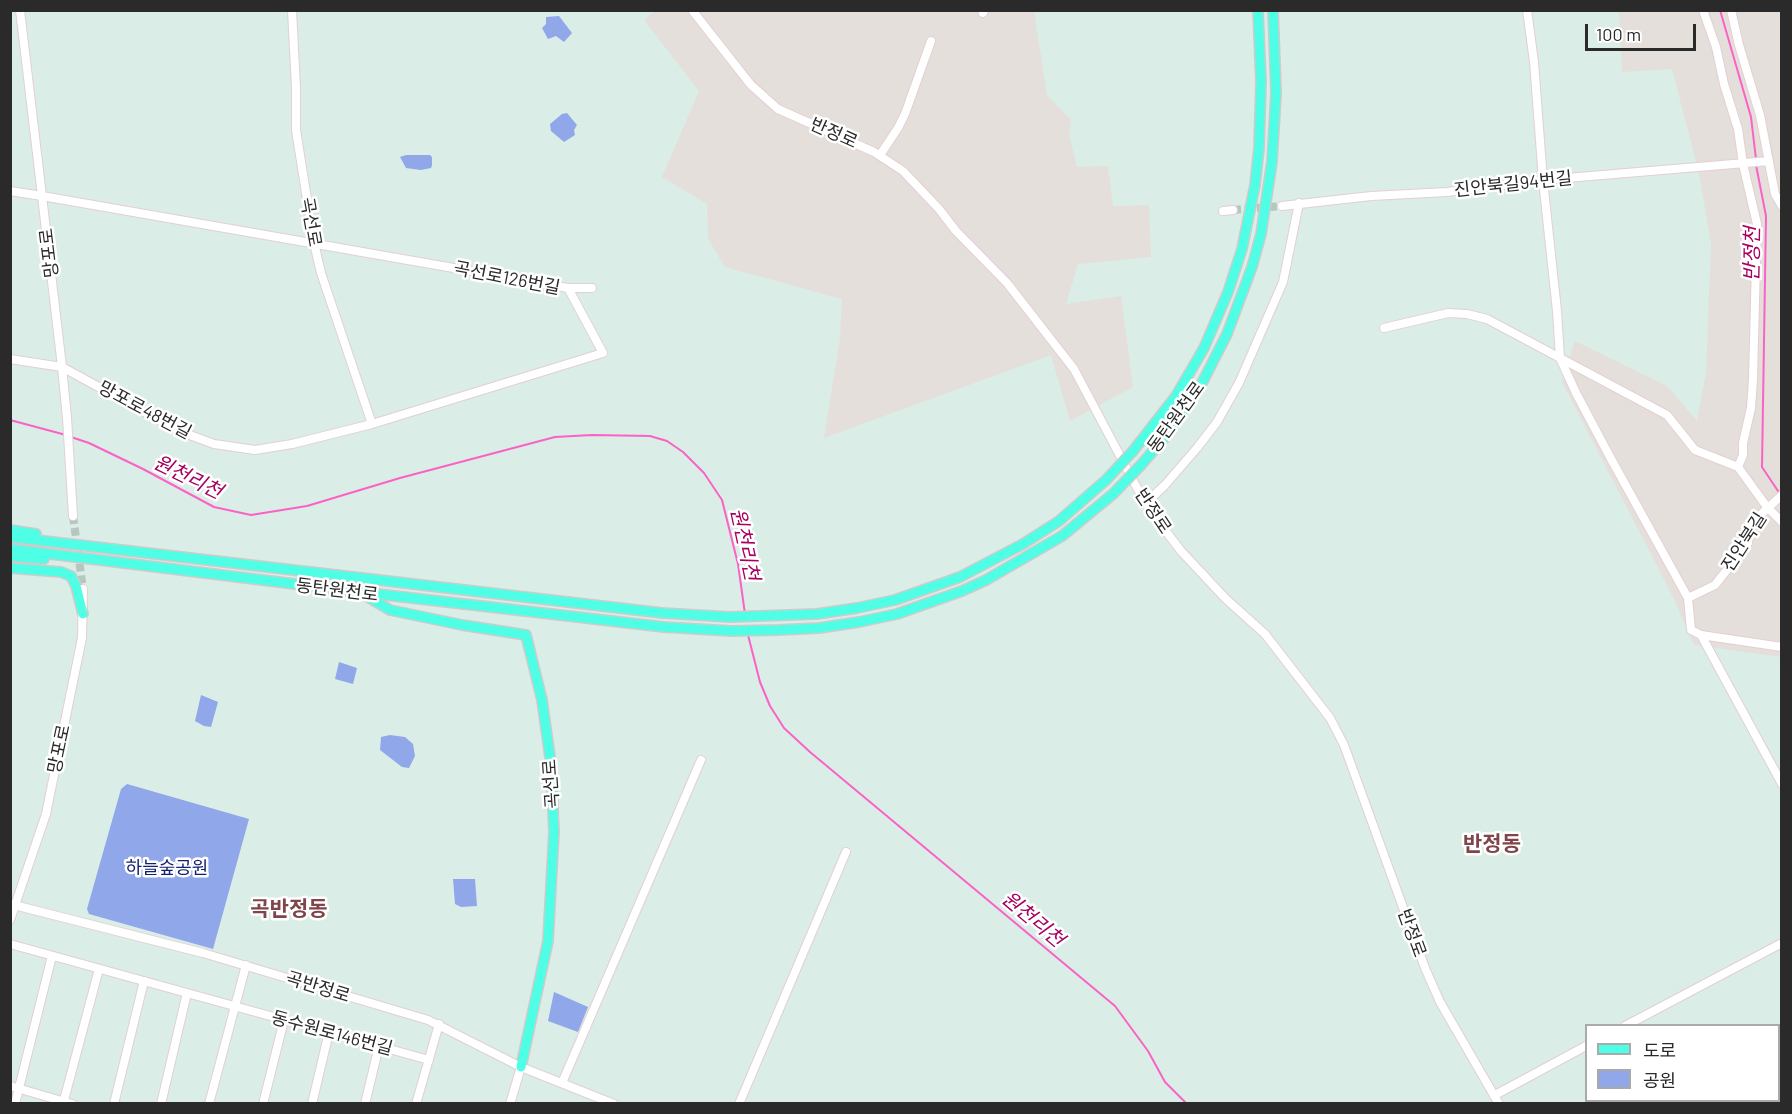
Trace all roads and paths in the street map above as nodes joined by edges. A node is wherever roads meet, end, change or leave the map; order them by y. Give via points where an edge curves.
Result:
1 (20, 10) edge
2 (292, 10) edge
3 (692, 10) edge
4 (1258, 10) edge
5 (1272, 10) edge
6 (1527, 10) edge
7 (1703, 10) edge
8 (1731, 10) edge
9 (931, 41) dead end
10 (880, 155) junction
11 (1767, 161) junction
12 (1747, 163) junction
13 (1543, 180) junction
14 (10, 191) edge
15 (42, 196) junction
16 (1299, 203) junction
17 (1282, 206) tunnel mouth
18 (1782, 206) edge
19 (1233, 210) tunnel mouth
20 (1223, 211) dead end
21 (314, 243) junction
22 (568, 288) junction
23 (592, 288) dead end
24 (1384, 328) dead end
25 (1560, 358) junction
26 (10, 359) edge
27 (62, 367) junction
28 (372, 424) junction
29 (1738, 467) junction
30 (1782, 495) edge
31 (1147, 502) junction
32 (1769, 505) junction
33 (73, 516) tunnel mouth
34 (1782, 522) edge
35 (10, 531) edge
36 (10, 537) edge
37 (10, 549) edge
38 (130, 550) junction
39 (10, 556) edge
40 (129, 564) junction
41 (10, 568) edge
42 (83, 589) tunnel mouth
43 (360, 592) junction
44 (1688, 598) junction
45 (83, 614) junction
46 (1701, 635) junction
47 (1782, 648) edge
48 (701, 760) dead end
49 (1782, 784) edge
50 (846, 852) dead end
51 (14, 905) edge
52 (10, 920) edge
53 (1782, 943) edge
54 (10, 944) edge
55 (52, 956) junction
56 (246, 965) junction
57 (99, 969) junction
58 (144, 981) junction
59 (187, 993) junction
60 (235, 1006) junction
61 (284, 1020) junction
62 (439, 1024) junction
63 (1629, 1024) edge
64 (329, 1032) junction
65 (379, 1046) junction
66 (1585, 1047) edge
67 (429, 1060) junction
68 (521, 1067) junction
69 (562, 1083) junction
70 (15, 1087) edge
71 (1495, 1095) junction
72 (66, 1103) edge
73 (15, 1104) edge
74 (114, 1104) edge
75 (161, 1104) edge
76 (209, 1104) edge
77 (264, 1104) edge
78 (312, 1104) edge
79 (365, 1104) edge
80 (416, 1104) edge
81 (510, 1104) edge
82 (614, 1104) edge
83 (739, 1104) edge
84 (1499, 1104) edge

1 - 15 street, 망포로
2 - 21 street, 곡선로 via 296,130
3 - 10 street, 반정로 via 751,85 778,109
4 - 38 main road, 동탄원천로, bridge via 1261,82 1255,185 1242,249 1200,356 1176,396 1106,480 1050,526 960,577 895,600 857,608 817,614 730,617 540,600
5 - 43 main road, 동탄원천로, bridge via 1276,93 1272,162 1261,234 1227,334 1202,383 1165,437 1113,494 1062,536 962,591 897,614 819,628 732,631 664,627
6 - 13 street
7 - 12 street
8 - 11 street via 1760,115
9 - 10 street via 905,114
10 - 31 street, 반정로 via 903,171 939,209 1008,284 1048,335 1074,369
11 - 12 street, 진안북길94번길
11 - 18 street
12 - 13 street, 진안북길94번길
12 - 29 street via 1757,224 1757,299 1751,408
13 - 16 street, 진안북길94번길 via 1448,192
13 - 25 street
14 - 15 street, 곡선로126번길
15 - 21 street, 곡선로126번길
15 - 27 street, 망포로
16 - 17 street, 진안북길94번길
16 - 31 street via 1283,282 1239,383 1217,422
19 - 20 street
21 - 22 street, 곡선로126번길
21 - 28 street, 곡선로
22 - 23 street
22 - 28 street, 곡선로126번길 via 603,353
24 - 25 street via 1448,313 1467,314 1487,319
25 - 29 street via 1667,415 1695,450
25 - 44 street
26 - 27 street, 망포로48번길
27 - 28 street, 망포로48번길 via 179,431 214,444 255,450
27 - 33 street, 망포로
29 - 32 street
30 - 32 street, 진안북길
31 - 71 street, 반정로 via 1182,551 1264,634 1330,717 1440,1002
32 - 34 street
32 - 44 street, 진안북길 via 1749,530 1748,543 1715,585
35 - 38 main road
36 - 38 main road, 동탄원천로
37 - 40 main road, 동탄원천로
39 - 40 main road
40 - 43 main road, 동탄원천로
41 - 45 main road via 71,576
42 - 45 street, 망포로
43 - 68 main road, 곡선로 via 390,610 526,635 542,700 554,832 548,941
44 - 46 street via 1691,630
45 - 51 street, 망포로 via 82,638 46,814
46 - 47 street
46 - 49 street
48 - 69 street
50 - 83 street
51 - 52 street, 망포로
51 - 56 street, 곡반정로
53 - 63 street
54 - 55 street, 동수원로146번길
55 - 57 street, 동수원로146번길
55 - 70 street
56 - 60 street
56 - 62 street, 곡반정로
57 - 58 street, 동수원로146번길
57 - 72 street
58 - 59 street, 동수원로146번길
58 - 74 street
59 - 60 street, 동수원로146번길
59 - 75 street
60 - 61 street, 동수원로146번길
60 - 76 street
61 - 64 street, 동수원로146번길
61 - 77 street
62 - 67 street
62 - 68 street, 곡반정로
64 - 65 street, 동수원로146번길
64 - 78 street
65 - 67 street, 동수원로146번길
65 - 79 street
66 - 71 street
67 - 80 street
68 - 69 street, 곡반정로
68 - 81 street, 곡선로
69 - 82 street, 곡반정로
70 - 72 street
70 - 73 street
71 - 84 street, 반정로

